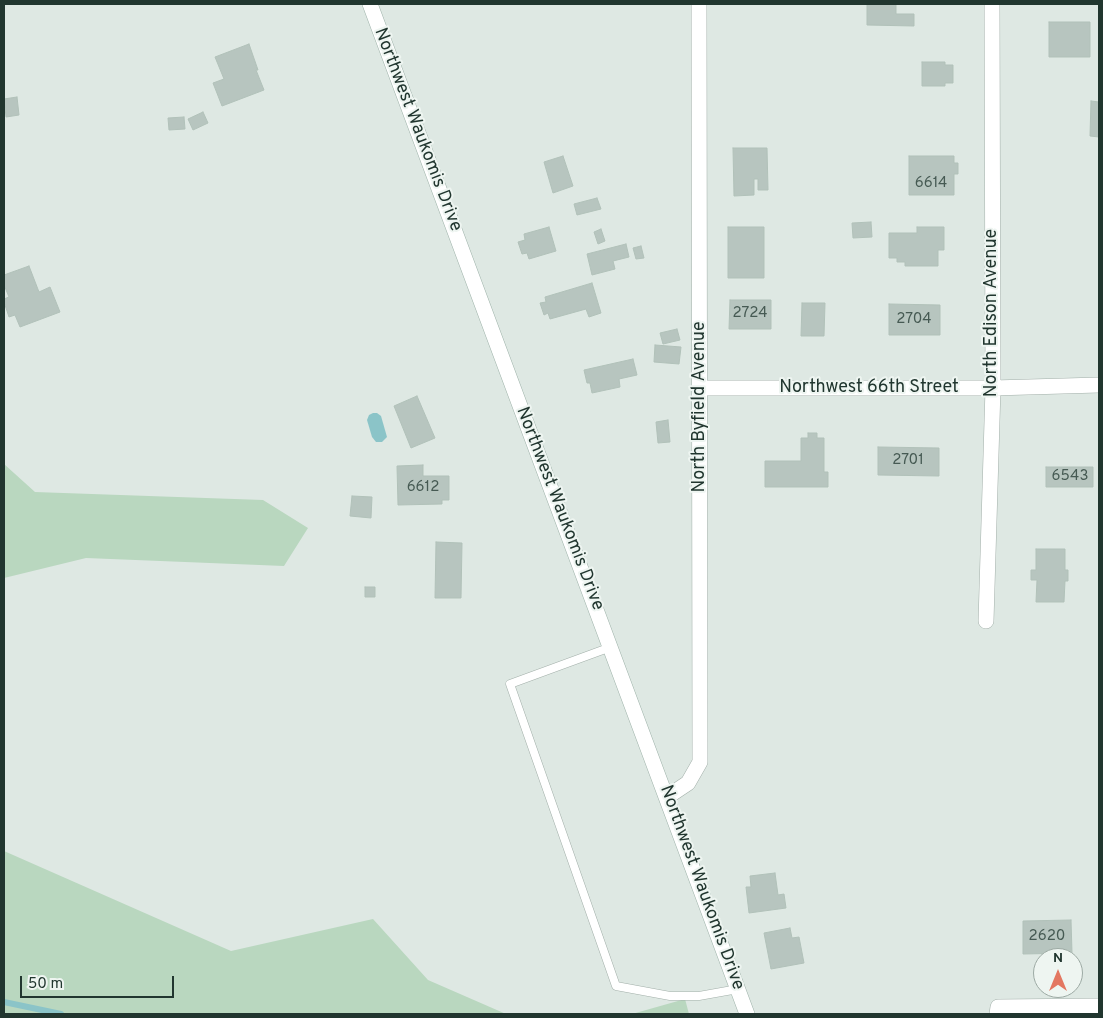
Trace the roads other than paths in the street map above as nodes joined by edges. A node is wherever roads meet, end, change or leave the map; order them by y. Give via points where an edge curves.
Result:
1 (370, 4) edge
2 (699, 4) edge
3 (992, 4) edge
4 (1099, 385) edge
5 (700, 388) junction
6 (993, 388) junction
7 (986, 621) dead end
8 (611, 647) junction
9 (667, 796) junction
10 (738, 989) junction
11 (1099, 1006) edge
12 (997, 1010) edge
13 (747, 1014) edge

1 - 8 street, Northwest Waukomis Drive
2 - 5 street, North Byfield Avenue
3 - 6 street, North Edison Avenue
4 - 6 street, Northwest 66th Street
5 - 6 street, Northwest 66th Street
5 - 9 street, North Byfield Avenue via 700,762 688,783
6 - 7 street, North Edison Avenue
8 - 9 street, Northwest Waukomis Drive
8 - 10 lane via 510,684 616,986 670,996 699,996
9 - 10 street, Northwest Waukomis Drive
10 - 13 street, Northwest Waukomis Drive
11 - 12 street

